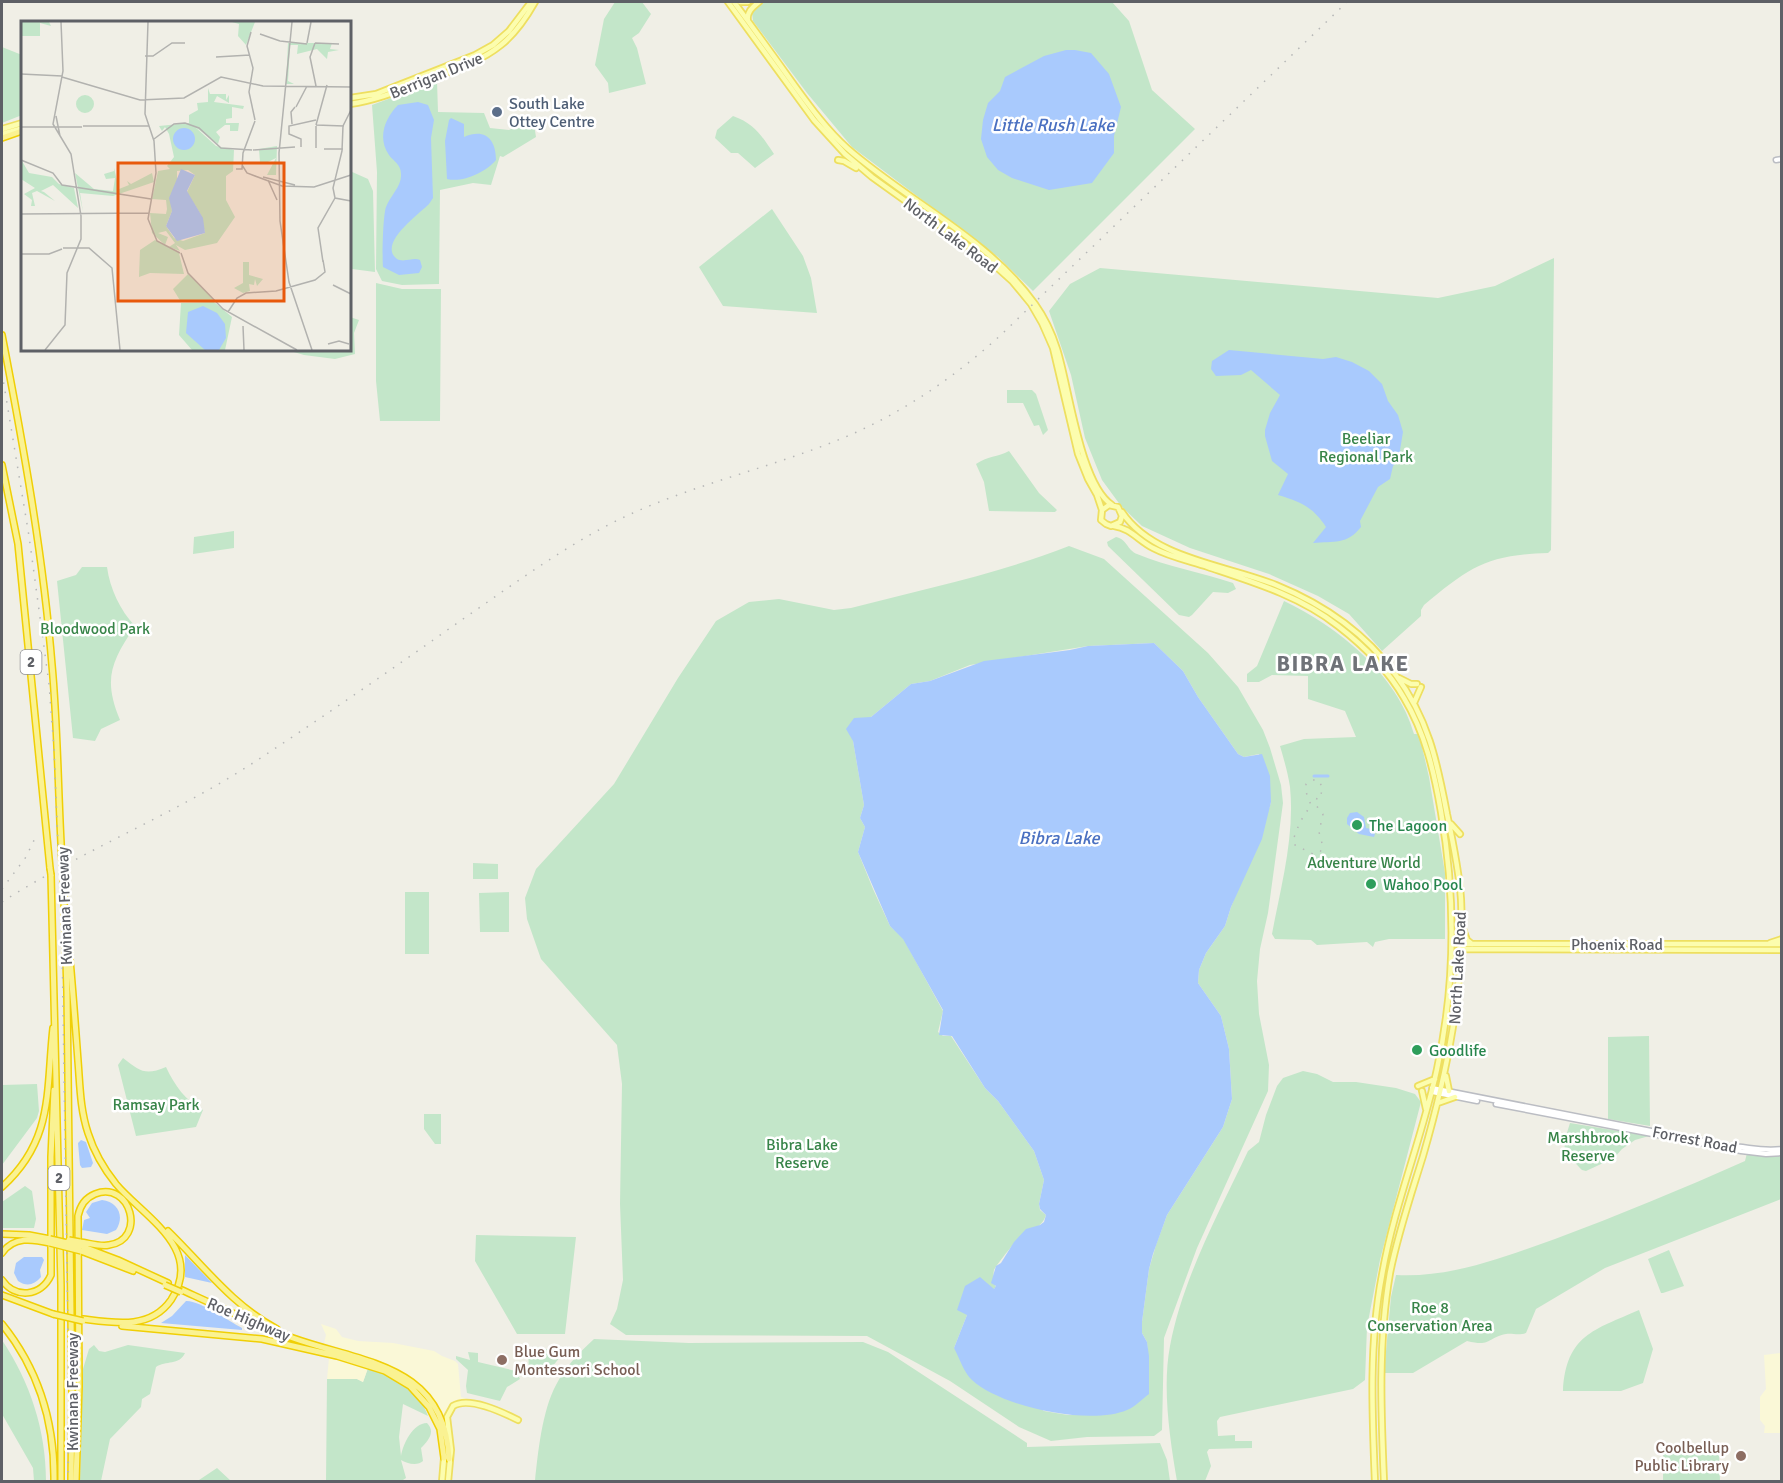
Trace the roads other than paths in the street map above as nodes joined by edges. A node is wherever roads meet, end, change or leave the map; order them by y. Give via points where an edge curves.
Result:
1 (533, 2) edge
2 (728, 2) edge
3 (734, 2) edge
4 (740, 2) edge
5 (748, 2) edge
6 (759, 2) edge
7 (748, 21) junction
8 (440, 72) junction
9 (351, 98) edge
10 (351, 104) edge
11 (21, 123) edge
12 (2, 129) edge
13 (21, 130) edge
14 (2, 136) edge
15 (838, 147) junction
16 (872, 177) junction
17 (2, 335) edge
18 (2, 465) edge
19 (1112, 505) junction
20 (1102, 510) junction
21 (1122, 512) junction
22 (1114, 526) junction
23 (1397, 677) junction
24 (1414, 703) junction
25 (1449, 822) junction
26 (1460, 834) dead end
27 (63, 886) junction
28 (1461, 924) junction
29 (1782, 939) edge
30 (1473, 944) junction
31 (1765, 944) junction
32 (1782, 944) edge
33 (1453, 946) junction
34 (1461, 946) junction
35 (1488, 949) junction
36 (1782, 950) edge
37 (1460, 962) junction
38 (55, 1007) junction
39 (56, 1022) junction
40 (1445, 1070) junction
41 (1435, 1079) junction
42 (1432, 1090) junction
43 (1449, 1091) junction
44 (1440, 1092) junction
45 (1455, 1097) junction
46 (1437, 1103) junction
47 (1426, 1112) junction
48 (1782, 1151) edge
49 (2, 1187) edge
50 (126, 1194) junction
51 (4, 1234) edge
52 (50, 1240) junction
53 (80, 1246) junction
54 (2, 1253) edge
55 (2, 1280) edge
56 (182, 1291) junction
57 (2, 1295) edge
58 (83, 1320) junction
59 (2, 1324) edge
60 (320, 1346) junction
61 (337, 1356) junction
62 (518, 1420) dead end
63 (447, 1458) junction
64 (54, 1482) edge
65 (61, 1482) edge
66 (74, 1482) edge
67 (442, 1482) edge
68 (448, 1482) edge
69 (1375, 1482) edge
70 (1384, 1482) edge

1 - 8 main road, Berrigan Drive via 517,29 501,45 478,59
2 - 15 main road, North Lake Road
3 - 7 main road, North Lake Road
4 - 5 main road
6 - 7 main road via 752,7
7 - 19 main road, North Lake Road via 819,119 839,140 870,168 956,229 1015,279 1035,304 1056,346 1084,453 1103,497
8 - 9 main road, Berrigan Drive via 376,94
8 - 10 main road, Berrigan Drive via 378,99
11 - 12 main road
13 - 14 highway
15 - 16 main road, North Lake Road
15 - 16 main road via 837,160
16 - 20 main road, North Lake Road via 992,263 1032,306 1053,348 1078,454
17 - 27 highway, Kwinana Freeway / 2, bridge via 45,597 53,676
18 - 38 highway, Kwinana Freeway / 2, bridge via 18,544 51,875
19 - 20 main road
19 - 21 main road
20 - 22 main road via 1103,523
21 - 22 main road via 1120,522
21 - 23 main road, North Lake Road via 1147,538 1173,551 1274,584 1312,602 1366,642
22 - 33 main road, North Lake Road via 1126,529 1162,552 1273,589 1310,607 1337,625 1380,664 1408,705 1430,756 1449,862
23 - 24 main road, North Lake Road
23 - 24 main road via 1419,686
24 - 25 main road, North Lake Road via 1434,751
25 - 26 main road
25 - 28 main road, North Lake Road via 1459,880
27 - 50 highway via 83,1117 101,1162
27 - 66 highway, Kwinana Freeway / 2
28 - 30 main road via 1467,940
28 - 34 main road, North Lake Road
29 - 31 main road
30 - 31 main road, Phoenix Road
30 - 34 main road, Phoenix Road
31 - 32 main road, Phoenix Road
33 - 34 main road, Phoenix Road
33 - 41 main road, North Lake Road via 1445,1029
34 - 35 main road, Phoenix Road
34 - 37 main road, North Lake Road
35 - 36 main road, Phoenix Road
35 - 37 main road via 1466,954
37 - 40 main road, North Lake Road
38 - 39 highway, Kwinana Freeway / 2
38 - 49 highway via 43,1124 28,1156
39 - 55 highway via 52,1270 46,1284 28,1293 14,1291
39 - 65 highway, Kwinana Freeway / 2
40 - 43 main road
40 - 44 main road, North Lake Road
41 - 42 main road, North Lake Road
41 - 47 main road via 1420,1088
42 - 44 main road, Forrest Road
42 - 47 main road, North Lake Road
43 - 44 main road, Forrest Road
43 - 48 main road, Forrest Road via 1727,1146
44 - 45 main road, Forrest Road
44 - 46 main road, North Lake Road
45 - 46 main road
45 - 48 main road, Forrest Road via 1740,1151
46 - 70 main road, North Lake Road via 1390,1277 1380,1376
47 - 69 main road, North Lake Road via 1396,1209 1381,1277 1372,1376
50 - 58 highway via 173,1243 180,1266 178,1285 166,1306 145,1320
50 - 60 highway via 250,1312 280,1330
51 - 52 highway
52 - 53 highway, bridge
52 - 54 highway via 22,1240 8,1245
53 - 56 highway, Roe Highway, bridge
53 - 66 highway via 107,1246 121,1240 131,1222 125,1202 114,1194 97,1194 86,1200 78,1216 79,1386
56 - 60 highway, Roe Highway
56 - 61 highway via 264,1330
57 - 58 highway, bridge
58 - 61 highway, Roe Highway via 254,1338
59 - 64 highway via 24,1356 42,1396 52,1440
60 - 63 highway, Roe Highway via 391,1369 416,1385 440,1416
61 - 63 highway, Roe Highway via 393,1374 416,1391 437,1421
62 - 63 main road via 465,1402 455,1404 448,1411 451,1450
63 - 67 main road
63 - 68 main road

